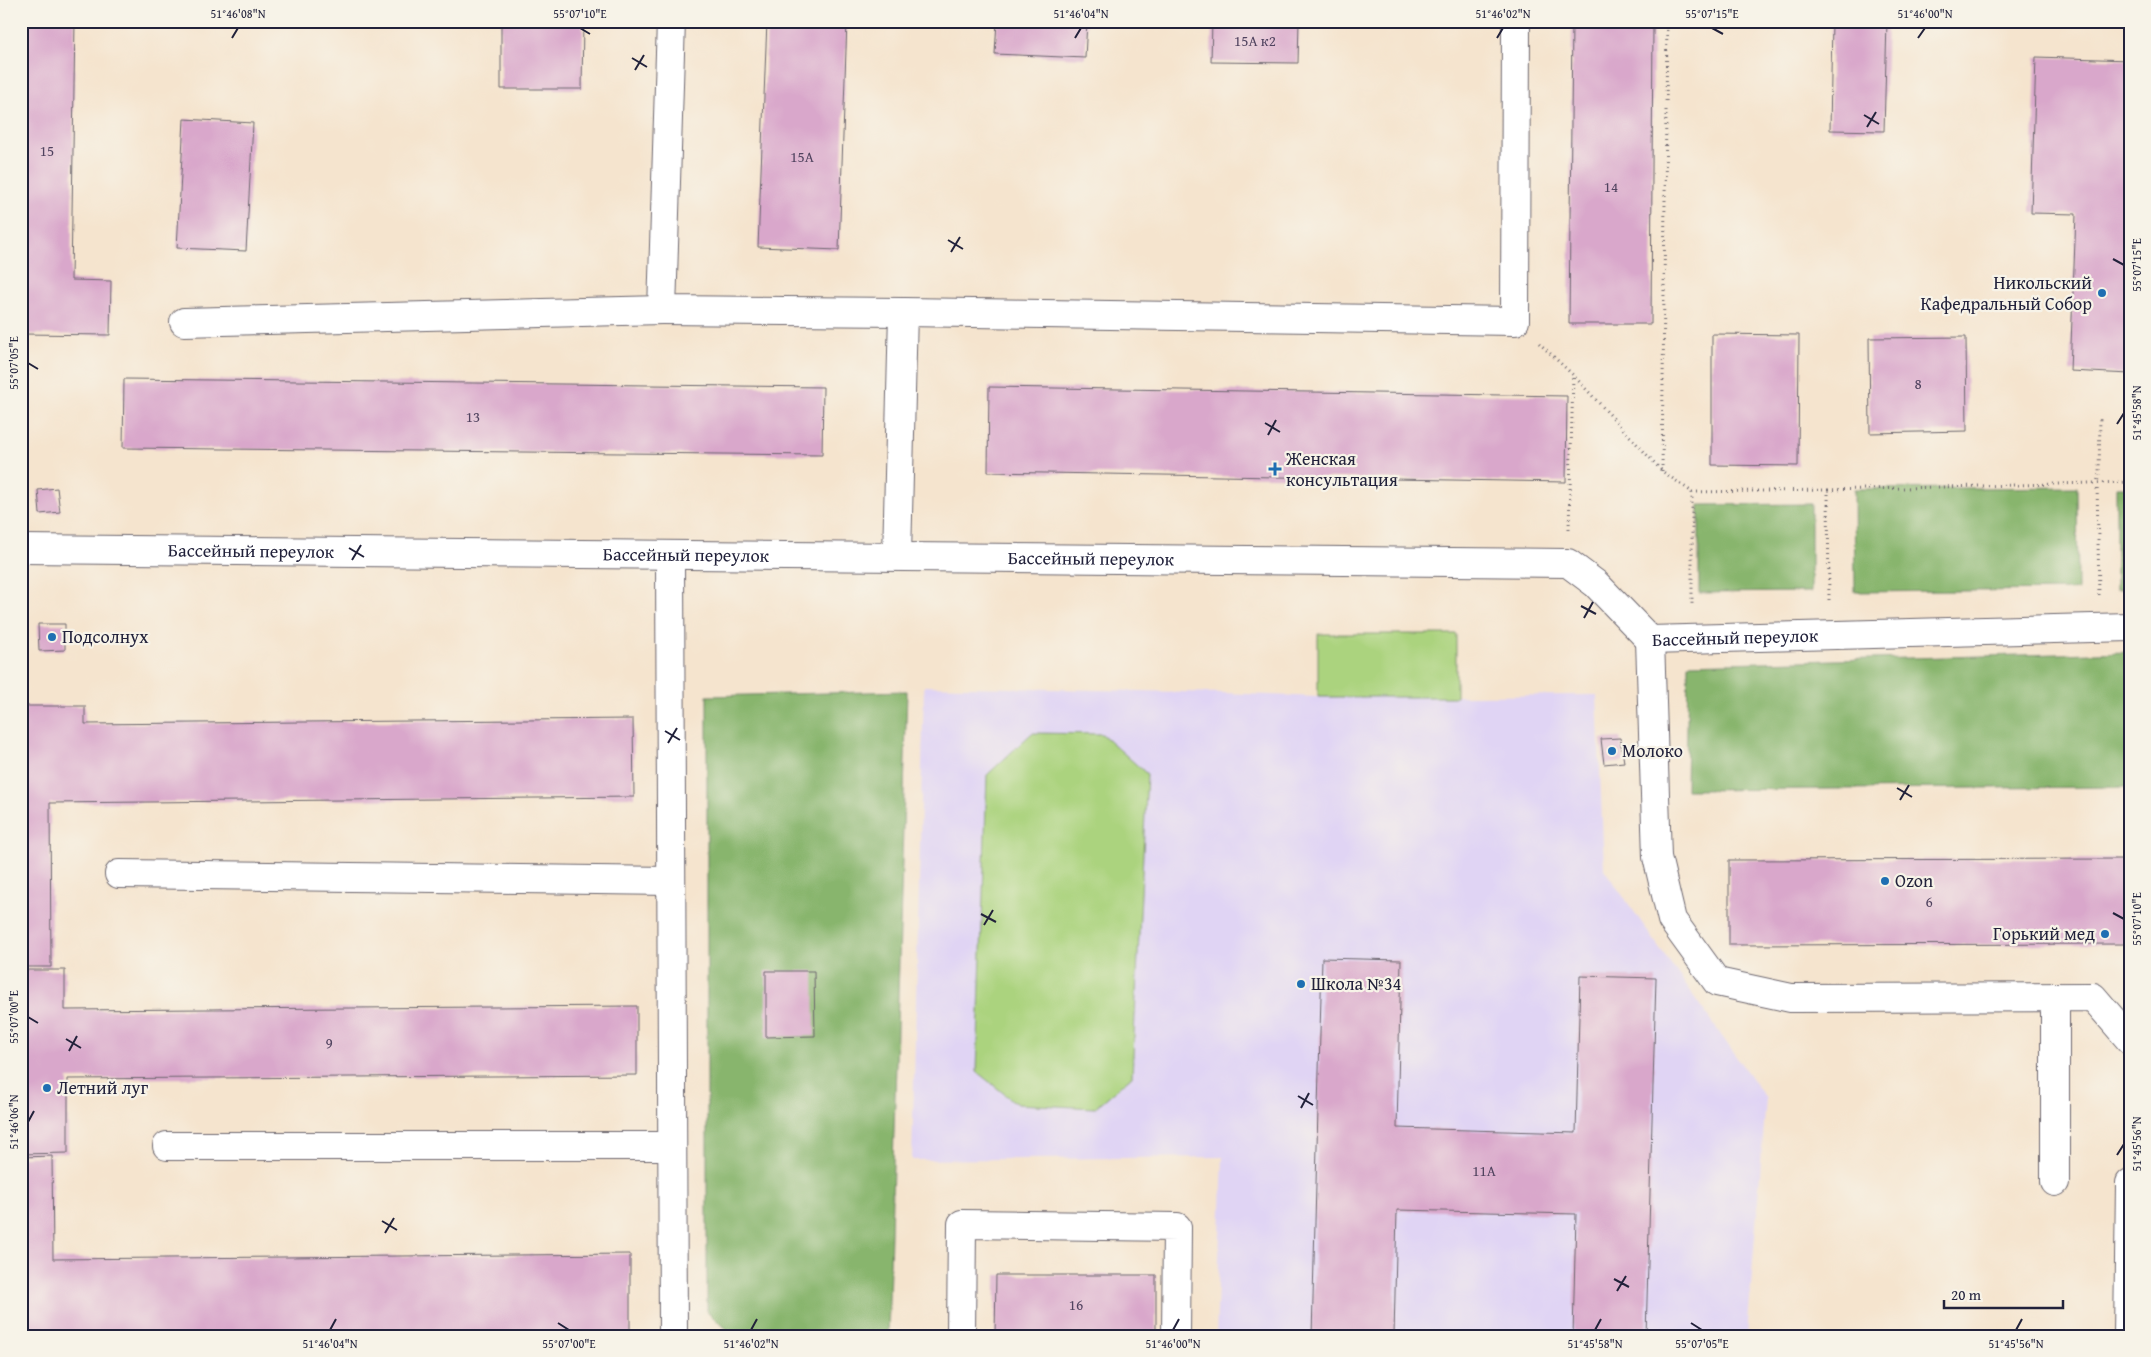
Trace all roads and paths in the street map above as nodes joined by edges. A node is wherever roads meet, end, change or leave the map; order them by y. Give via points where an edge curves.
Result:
1 (671, 21) edge
2 (1516, 21) edge
3 (1667, 21) edge
4 (662, 310) junction
5 (903, 312) junction
6 (1515, 321) junction
7 (184, 322) dead end
8 (1573, 375) junction
9 (2100, 416) dead end
10 (1662, 471) junction
11 (2130, 482) edge
12 (2097, 483) junction
13 (1828, 490) junction
14 (1692, 492) junction
15 (21, 548) edge
16 (670, 554) junction
17 (897, 556) junction
18 (1568, 564) junction
19 (1829, 603) dead end
20 (1692, 613) dead end
21 (2130, 627) edge
22 (2099, 628) junction
23 (1650, 640) junction
24 (118, 874) dead end
25 (671, 881) junction
26 (2054, 997) junction
27 (2130, 1040) edge
28 (167, 1146) dead end
29 (672, 1146) junction
30 (2055, 1182) dead end
31 (2130, 1183) edge
32 (673, 1336) edge
33 (961, 1336) edge
34 (1176, 1336) edge
35 (2128, 1336) edge

1 - 4 street
2 - 6 street
3 - 10 path
4 - 5 street
4 - 7 street
5 - 6 street
5 - 17 street
6 - 8 path
8 - 10 path
8 - 18 path
9 - 12 path
10 - 14 path
11 - 12 path
12 - 13 path
12 - 22 path
13 - 14 path
13 - 19 path
14 - 20 path
15 - 16 street, Бассейный переулок
16 - 17 street, Бассейный переулок
16 - 25 street
17 - 18 street, Бассейный переулок
18 - 23 street, Бассейный переулок via 1596,584
21 - 22 street, Бассейный переулок
22 - 23 street, Бассейный переулок
23 - 26 street via 1657,857 1672,920 1717,982 1790,998
24 - 25 street
25 - 29 street
26 - 27 street via 2093,997
26 - 30 street
28 - 29 street
29 - 32 street
31 - 35 street
33 - 34 street via 962,1224 1177,1227

